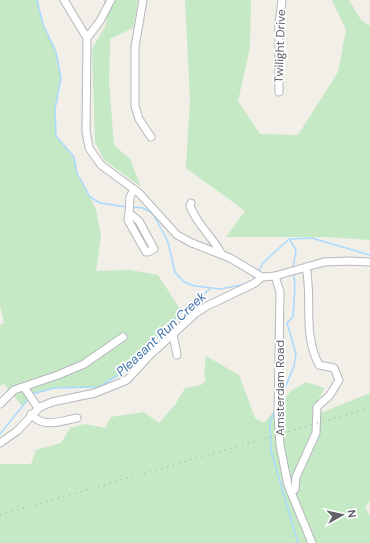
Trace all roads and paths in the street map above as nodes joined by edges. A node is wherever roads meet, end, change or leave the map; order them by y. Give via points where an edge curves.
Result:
1 (64, 0) edge
2 (111, 0) edge
3 (143, 0) edge
4 (282, 0) edge
5 (86, 38) junction
6 (279, 92) dead end
7 (151, 137) dead end
8 (134, 189) junction
9 (191, 203) dead end
10 (129, 215) junction
11 (221, 253) junction
12 (370, 262) edge
13 (306, 267) junction
14 (261, 276) junction
15 (275, 276) junction
16 (173, 334) junction
17 (124, 338) dead end
18 (177, 355) dead end
19 (26, 390) junction
20 (0, 404) edge
21 (38, 408) junction
22 (31, 414) junction
23 (77, 418) dead end
24 (0, 443) edge
25 (291, 493) junction
26 (312, 543) edge

1 - 5 street
2 - 5 street via 100,21
3 - 7 street via 135,46 135,106 139,119
4 - 6 street, Twilight Drive via 279,25
5 - 8 street via 88,142 101,165
8 - 10 street via 130,197
8 - 11 street via 177,235
9 - 11 street via 195,218
10 - 10 street via 139,221 154,249 146,252
11 - 14 street
12 - 13 street via 324,262
13 - 15 street
13 - 25 street via 310,342 319,365 334,368 339,380 330,395 317,407 316,433 296,476 295,489
14 - 15 street
14 - 16 street via 255,283 205,307
15 - 25 street, Amsterdam Road via 280,292 279,434 284,470
16 - 18 street
16 - 21 street via 127,380 95,393 52,402
17 - 19 street via 84,364
19 - 20 street via 14,390
19 - 21 street
21 - 22 street
22 - 23 street via 37,421 46,424
22 - 24 street via 16,431
25 - 26 street, Amsterdam Road

